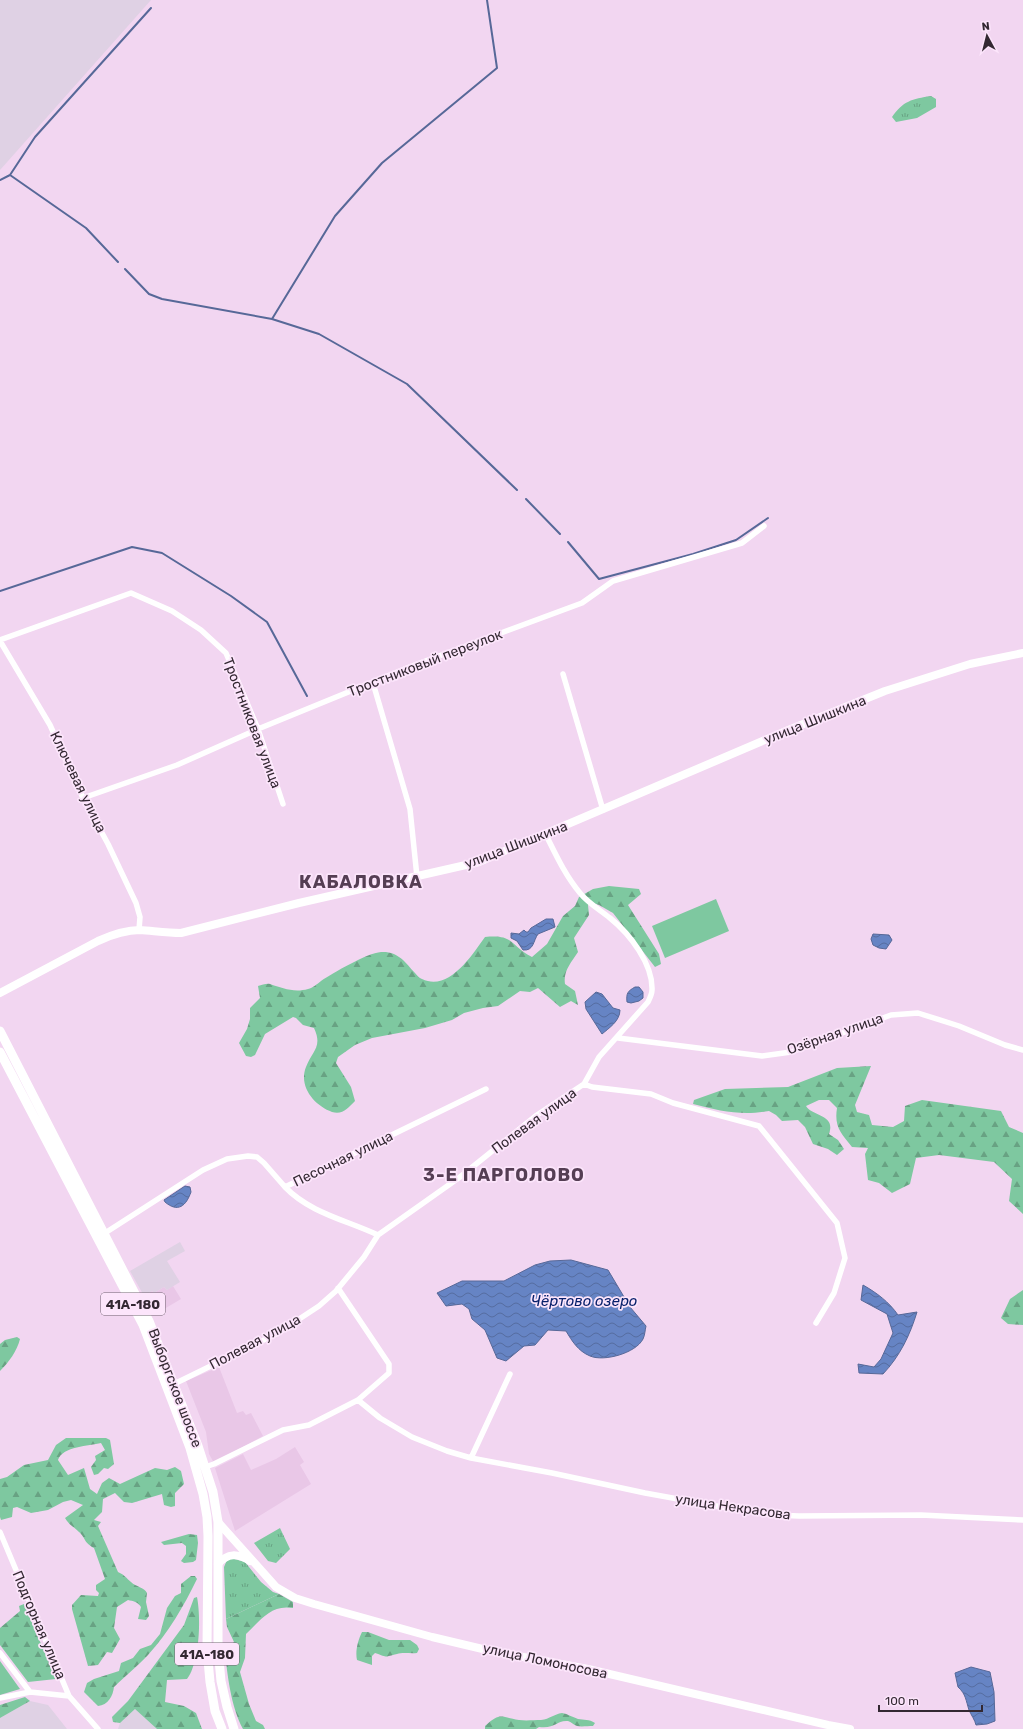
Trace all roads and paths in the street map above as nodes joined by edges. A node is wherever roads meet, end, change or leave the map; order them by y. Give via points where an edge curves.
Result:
1 (764, 526) dead end
2 (0, 641) edge
3 (1023, 653) edge
4 (563, 674) dead end
5 (373, 683) junction
6 (258, 729) junction
7 (83, 798) junction
8 (284, 804) dead end
9 (603, 810) junction
10 (546, 835) junction
11 (417, 877) junction
12 (139, 930) junction
13 (0, 993) edge
14 (0, 1031) edge
15 (618, 1038) junction
16 (1023, 1050) edge
17 (0, 1052) edge
18 (584, 1084) junction
19 (486, 1089) dead end
20 (285, 1187) junction
21 (105, 1233) junction
22 (378, 1235) junction
23 (338, 1288) junction
24 (816, 1323) dead end
25 (510, 1374) dead end
26 (174, 1384) junction
27 (358, 1400) junction
28 (470, 1458) junction
29 (205, 1467) junction
30 (1023, 1520) edge
31 (218, 1522) junction
32 (0, 1532) edge
33 (254, 1563) junction
34 (218, 1564) junction
35 (0, 1654) edge
36 (30, 1692) junction
37 (69, 1696) junction
38 (0, 1698) edge
39 (98, 1729) edge
40 (222, 1729) edge
41 (234, 1729) edge
42 (850, 1729) edge

1 - 5 street, Тростниковый переулок via 742,543 613,581 582,603
2 - 6 street, Тростниковая улица via 131,593 172,611 201,630 226,653
2 - 7 street, Ключевая улица via 50,725
3 - 9 street, улица Шишкина via 970,664 885,691
4 - 9 street
5 - 6 street, Тростниковый переулок
5 - 11 street via 410,809
6 - 7 street, Тростниковый переулок via 176,766
6 - 8 street, Тростниковая улица
7 - 12 street, Ключевая улица via 136,903 140,917
9 - 10 street, улица Шишкина
10 - 11 street, улица Шишкина via 479,862
10 - 15 street via 569,878 581,894 628,935 651,977 653,992 648,1002 627,1024
11 - 12 street, улица Шишкина via 181,933 166,934
12 - 13 street, улица Шишкина via 114,934 98,941
14 - 21 main road, Выборгское шоссе / 41А-180
15 - 16 street, Озёрная улица via 762,1056 791,1052 891,1015 918,1013
15 - 18 street via 600,1057
17 - 40 main road, Выборгское шоссе / 41А-180 via 143,1325 190,1448 207,1517 207,1649 215,1711
18 - 22 street, Полевая улица via 537,1115 460,1178
18 - 24 street, Полевая улица via 651,1094 673,1103 759,1126 837,1223 845,1258 834,1293
19 - 20 street, Песочная улица
20 - 21 street, Песочная улица via 257,1157 227,1159 203,1170
20 - 22 street via 294,1197 308,1205
21 - 26 main road, Выборгское шоссе / 41А-180 via 149,1321
22 - 23 street, Полевая улица via 364,1257
23 - 26 street, Полевая улица via 319,1306 278,1333
23 - 27 street via 389,1364 389,1373
25 - 28 street
26 - 29 main road, Выборгское шоссе / 41А-180
27 - 28 street, улица Некрасова via 380,1418 412,1437
27 - 29 street via 309,1425 283,1430
28 - 30 street, улица Некрасова via 774,1515 921,1515
29 - 31 main road, Выборгское шоссе / 41А-180 via 213,1492
31 - 33 street, улица Ломоносова
31 - 34 main road, Выборгское шоссе / 41А-180
32 - 37 street, Подгорная улица
33 - 34 street, улица Ломоносова via 234,1554 226,1556
33 - 42 street, улица Ломоносова via 276,1587 295,1598 361,1618 491,1651 588,1669
34 - 41 main road, Выборгское шоссе / 41А-180 via 221,1681
35 - 36 street
36 - 37 street
36 - 38 street
37 - 39 street, Подгорная улица

